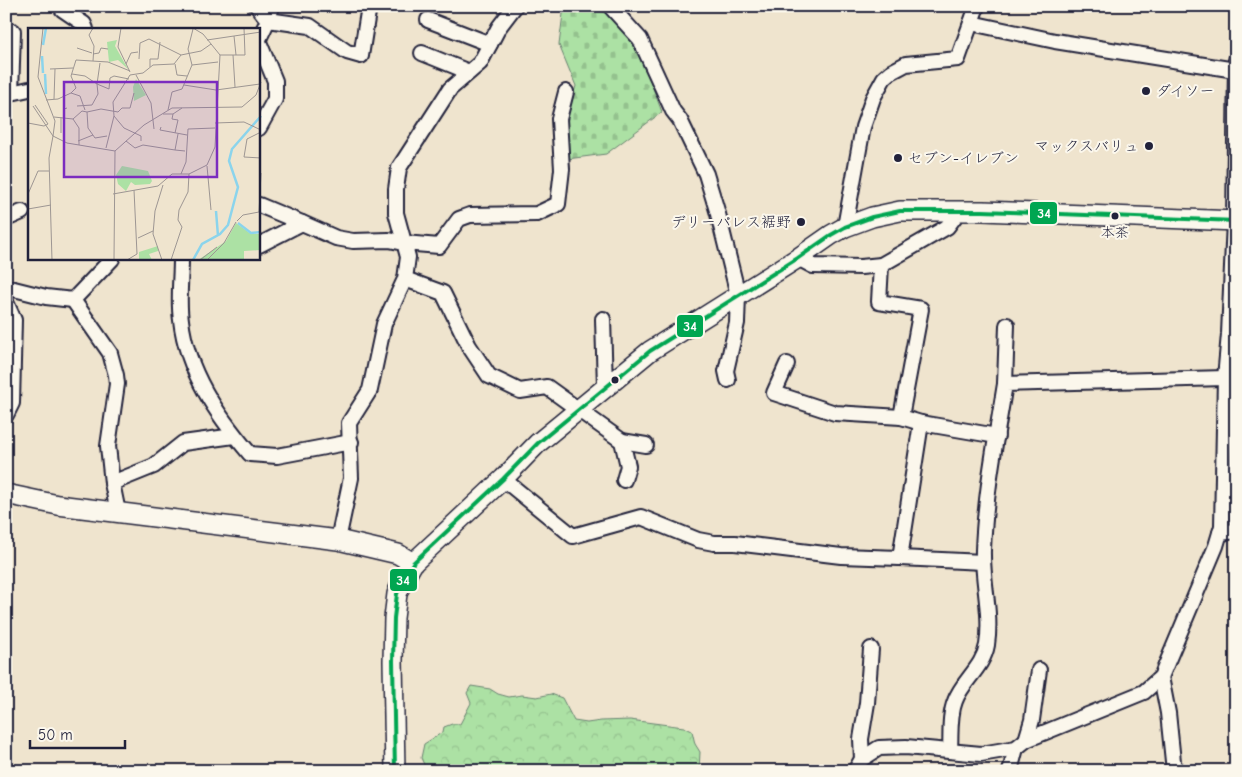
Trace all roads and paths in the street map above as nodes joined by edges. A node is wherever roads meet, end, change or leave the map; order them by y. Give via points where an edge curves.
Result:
1 (61, 6) edge
2 (258, 6) edge
3 (272, 6) edge
4 (369, 6) edge
5 (515, 6) edge
6 (610, 6) edge
7 (977, 6) edge
8 (268, 20) junction
9 (428, 20) dead end
10 (971, 23) junction
11 (86, 28) edge
12 (12, 31) dead end
13 (260, 39) edge
14 (260, 43) edge
15 (490, 44) junction
16 (422, 53) dead end
17 (1235, 65) edge
18 (469, 72) junction
19 (28, 89) edge
20 (566, 92) dead end
21 (9, 95) edge
22 (260, 126) edge
23 (260, 205) edge
24 (959, 211) junction
25 (22, 212) dead end
26 (6, 219) edge
27 (1235, 221) edge
28 (302, 223) junction
29 (845, 227) junction
30 (404, 243) junction
31 (260, 244) edge
32 (798, 258) junction
33 (111, 260) edge
34 (181, 260) edge
35 (881, 265) junction
36 (405, 279) junction
37 (6, 288) edge
38 (738, 295) junction
39 (73, 300) junction
40 (6, 302) edge
41 (603, 319) dead end
42 (1007, 325) dead end
43 (1232, 335) edge
44 (786, 364) dead end
45 (1225, 378) junction
46 (728, 380) dead end
47 (1005, 384) junction
48 (605, 387) junction
49 (579, 409) junction
50 (6, 415) edge
51 (901, 417) junction
52 (921, 423) junction
53 (234, 436) junction
54 (997, 436) junction
55 (622, 441) junction
56 (351, 442) junction
57 (646, 445) dead end
58 (503, 479) junction
59 (624, 480) dead end
60 (112, 483) junction
61 (6, 494) edge
62 (118, 512) junction
63 (1236, 531) edge
64 (1220, 534) junction
65 (338, 540) junction
66 (900, 558) junction
67 (983, 562) junction
68 (413, 563) junction
69 (871, 649) dead end
70 (1039, 670) dead end
71 (1161, 677) junction
72 (1021, 744) junction
73 (950, 750) junction
74 (858, 765) edge
75 (395, 771) edge
76 (1010, 771) edge
77 (1174, 771) edge

1 - 11 street
2 - 8 street
3 - 8 street
4 - 8 street via 361,56 348,52 310,26
5 - 15 street
6 - 38 street via 643,44 706,174
7 - 10 street
8 - 13 street
9 - 15 street
10 - 17 street via 1055,41
10 - 29 street via 958,59 906,64 891,72 879,86 863,127
12 - 21 street
14 - 22 street via 275,80 275,99
15 - 18 street via 480,63
16 - 18 street
17 - 27 street
18 - 30 street via 450,89 399,168 396,213
19 - 21 street
20 - 30 street via 559,119 562,169 558,204 537,214 470,215 459,220 439,246
23 - 28 street
24 - 27 street
24 - 29 street via 900,211
24 - 35 street via 947,227
25 - 26 street
27 - 43 street
28 - 30 street via 336,238
28 - 31 street
29 - 32 street
30 - 36 street via 408,257
32 - 35 street via 813,266
32 - 38 street
33 - 39 street
34 - 53 street via 180,319 194,372
35 - 51 street via 880,302 921,309
36 - 49 street via 443,293 469,346 489,376 520,391 547,388
36 - 56 street via 384,324 370,390 349,423
37 - 39 street
38 - 46 street via 737,323 726,371
38 - 48 street via 650,351
39 - 60 street via 110,353 116,375 108,446
40 - 50 street via 14,320 12,403
41 - 48 street
42 - 47 street
43 - 45 street
44 - 51 street via 774,393 835,413
45 - 47 street
45 - 64 street
47 - 54 street
48 - 49 street
49 - 55 street
49 - 58 street via 538,443
51 - 52 street
52 - 54 street
52 - 66 street
53 - 56 street via 250,454 277,456
53 - 60 street via 183,443 154,466
54 - 67 street via 984,525
55 - 57 street
55 - 59 street via 628,466
56 - 65 street via 351,478
58 - 66 street via 573,536 641,517 698,540 714,543 841,556
58 - 68 street
60 - 62 street
61 - 62 street via 58,505
62 - 65 street
63 - 64 street
64 - 71 street
65 - 68 street via 398,554
66 - 67 street
67 - 73 street via 988,601 986,648 981,662 955,699
68 - 75 street via 397,594 394,618
69 - 74 street
70 - 72 street via 1032,720
71 - 72 street via 1144,692
71 - 77 street
72 - 73 street via 981,754
72 - 76 street
73 - 74 street via 879,748

